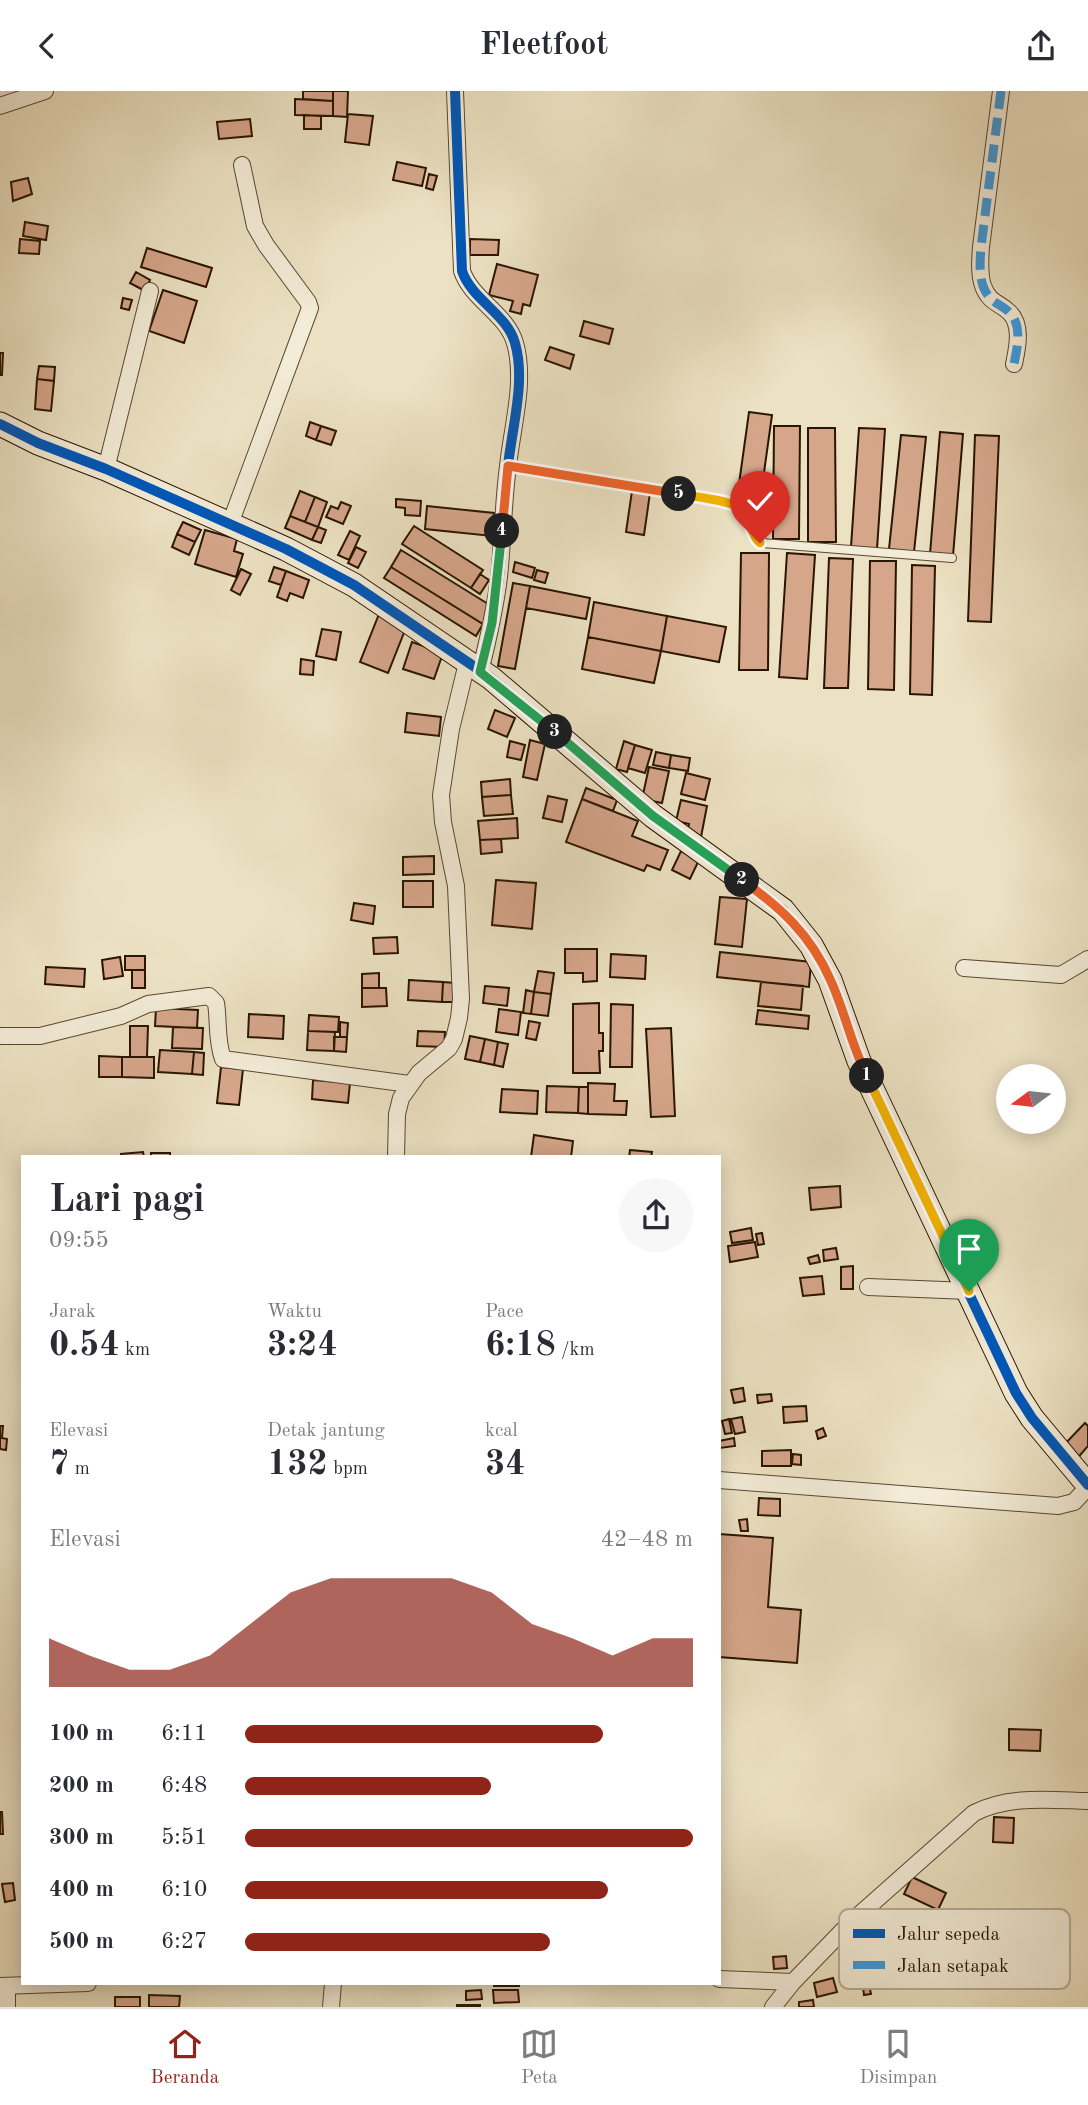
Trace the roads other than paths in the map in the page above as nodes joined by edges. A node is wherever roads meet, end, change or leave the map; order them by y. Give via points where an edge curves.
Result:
1 (45, 91) edge
2 (455, 91) edge
3 (1001, 91) edge
4 (0, 106) edge
5 (242, 165) dead end
6 (150, 291) dead end
7 (1014, 364) dead end
8 (0, 424) edge
9 (508, 466) junction
10 (106, 469) junction
11 (230, 524) junction
12 (952, 558) dead end
13 (474, 667) junction
14 (1088, 959) edge
15 (964, 968) dead end
16 (0, 1036) edge
17 (409, 1084) junction
18 (396, 1155) edge
19 (868, 1287) dead end
20 (969, 1291) junction
21 (721, 1480) edge
22 (1088, 1486) edge
23 (1088, 1801) edge
24 (866, 1909) edge
25 (839, 1935) edge
26 (721, 1979) edge
27 (793, 1982) junction
28 (31, 1985) edge
29 (333, 1985) edge
30 (3, 1986) edge
31 (7, 2007) edge
32 (331, 2007) edge
33 (773, 2007) edge

1 - 4 street
2 - 9 street via 462,271 509,330 516,346 518,391
3 - 7 street via 980,261 983,286 993,303 1015,321 1019,342
5 - 11 street via 256,226 310,308
6 - 10 street
8 - 10 street
9 - 12 lane via 734,504 744,511 762,543
9 - 13 street via 492,623
10 - 11 street
11 - 13 street via 336,575
13 - 17 street via 451,729 441,795 456,886 459,1019 449,1048
13 - 20 street via 533,712 622,792 793,921 831,980 859,1061
14 - 15 street via 1061,975
16 - 17 street via 40,1036 121,1016 148,1004 209,996 216,1003 217,1042 223,1059
17 - 18 street via 397,1114
19 - 20 street
20 - 22 street via 1024,1406
21 - 22 street via 1058,1506 1074,1502
23 - 24 street via 1012,1801 974,1813
25 - 27 street
26 - 27 street
27 - 33 street
28 - 30 street
29 - 32 street
30 - 31 street

